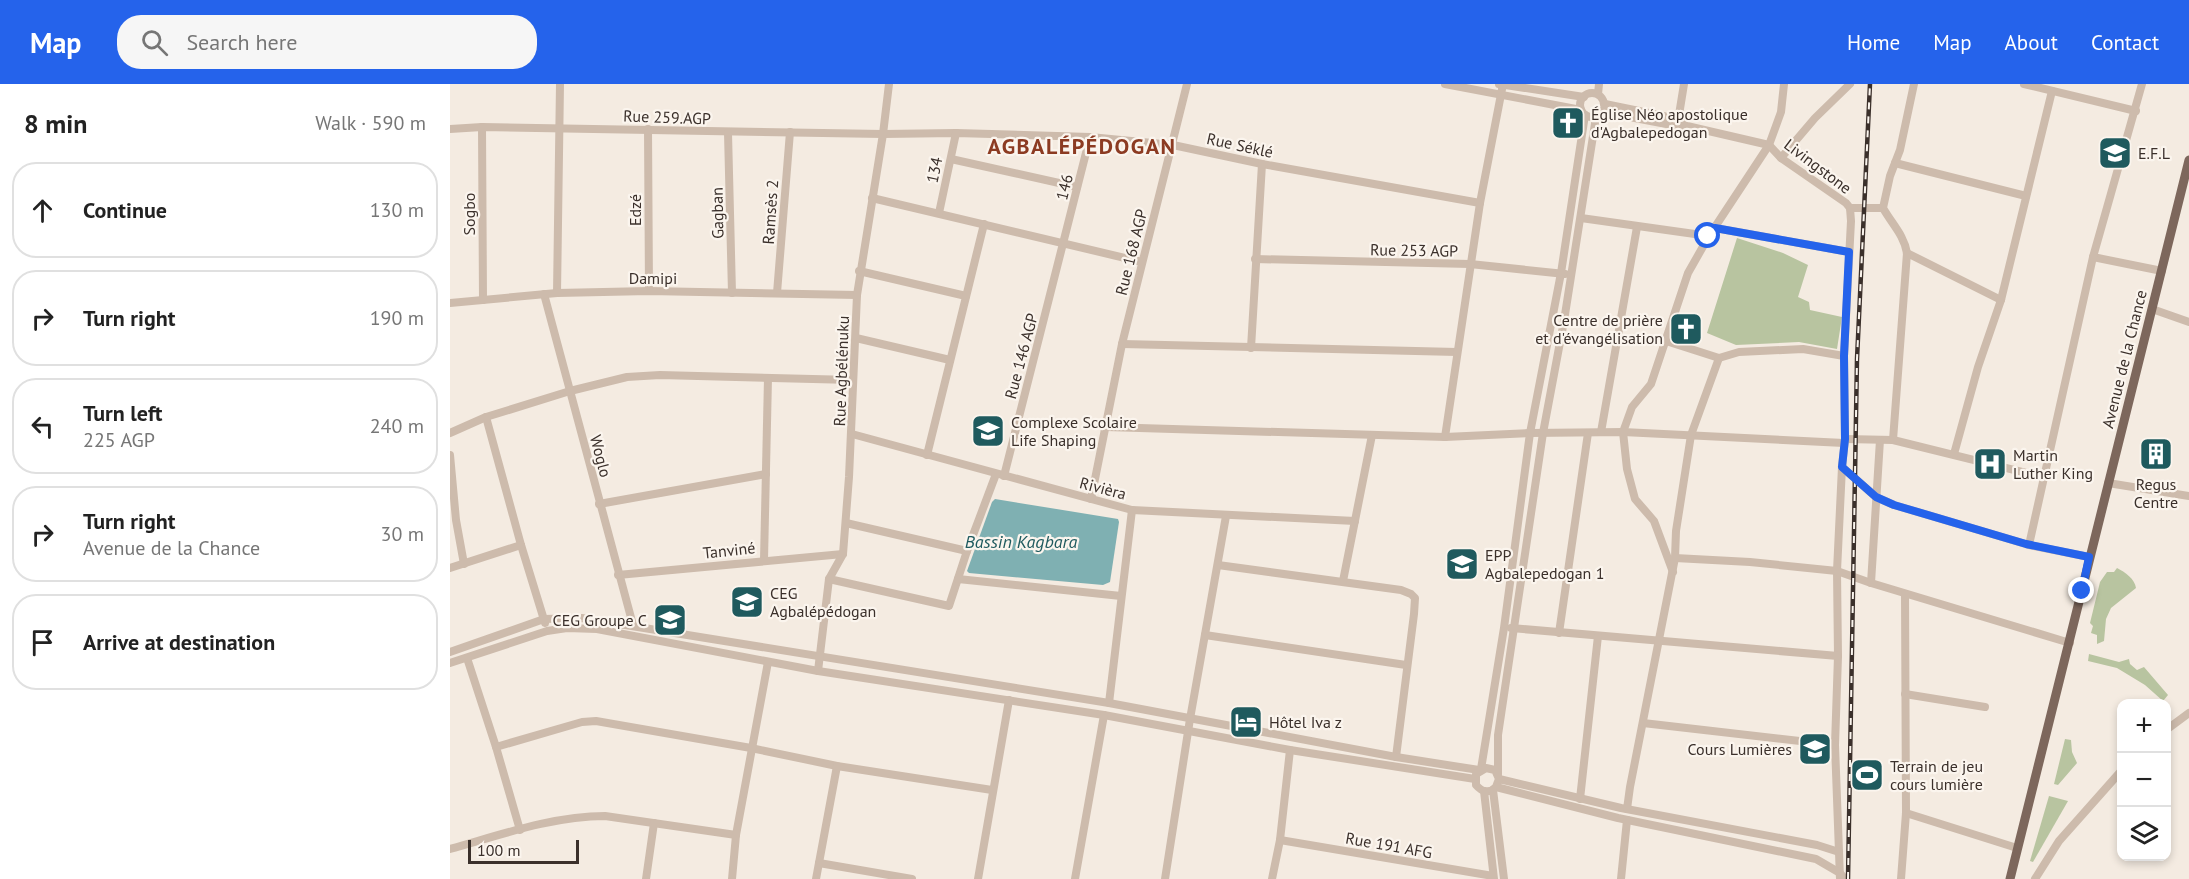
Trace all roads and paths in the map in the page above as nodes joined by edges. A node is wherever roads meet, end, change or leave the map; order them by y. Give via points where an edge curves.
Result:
1 (560, 84) edge
2 (889, 84) edge
3 (1187, 84) edge
4 (1445, 84) edge
5 (1588, 84) edge
6 (1599, 84) edge
7 (1684, 84) edge
8 (1784, 84) edge
9 (1850, 84) edge
10 (1914, 84) edge
11 (2024, 84) edge
12 (2142, 84) edge
13 (1501, 87) edge
14 (2052, 91) junction
15 (1598, 94) junction
16 (1586, 96) junction
17 (1601, 111) junction
18 (2136, 111) junction
19 (1583, 112) junction
20 (1677, 122) junction
21 (482, 127) junction
22 (450, 129) edge
23 (559, 129) junction
24 (648, 129) junction
25 (790, 132) junction
26 (728, 133) junction
27 (956, 133) junction
28 (884, 135) junction
29 (1090, 137) junction
30 (1173, 145) junction
31 (1769, 145) junction
32 (1781, 158) junction
33 (951, 159) junction
34 (2189, 160) edge
35 (1895, 163) junction
36 (1262, 164) junction
37 (1077, 187) junction
38 (2026, 196) junction
39 (872, 198) junction
40 (1480, 203) junction
41 (1850, 208) junction
42 (1882, 208) junction
43 (939, 213) junction
44 (1581, 218) junction
45 (984, 224) junction
46 (1637, 227) junction
47 (1715, 228) junction
48 (1708, 236) junction
49 (1064, 243) junction
50 (1849, 252) junction
51 (1907, 254) junction
52 (2093, 257) junction
53 (1255, 259) junction
54 (1142, 262) junction
55 (1470, 264) junction
56 (859, 271) junction
57 (2162, 271) junction
58 (1561, 273) junction
59 (1572, 274) junction
60 (649, 291) junction
61 (557, 293) junction
62 (732, 293) junction
63 (777, 293) junction
64 (544, 294) junction
65 (857, 295) junction
66 (966, 296) junction
67 (483, 300) junction
68 (2001, 300) junction
69 (450, 303) edge
70 (2152, 309) junction
71 (2189, 322) edge
72 (856, 338) junction
73 (1666, 341) junction
74 (1122, 344) junction
75 (1251, 348) junction
76 (1457, 352) junction
77 (1844, 356) junction
78 (1719, 358) junction
79 (950, 360) junction
80 (768, 378) junction
81 (853, 380) junction
82 (570, 391) junction
83 (486, 417) junction
84 (1106, 427) junction
85 (1601, 432) junction
86 (1623, 432) junction
87 (450, 433) edge
88 (1530, 433) junction
89 (1543, 433) junction
90 (1588, 433) junction
91 (852, 434) junction
92 (1372, 435) junction
93 (1691, 435) junction
94 (1445, 437) junction
95 (1880, 440) junction
96 (1893, 440) junction
97 (1845, 441) junction
98 (1954, 454) junction
99 (450, 455) edge
100 (927, 455) junction
101 (1842, 467) junction
102 (766, 474) junction
103 (1000, 475) junction
104 (2043, 477) junction
105 (2108, 483) junction
106 (2189, 496) edge
107 (1876, 497) junction
108 (1091, 500) junction
109 (599, 504) junction
110 (1132, 510) junction
111 (1226, 516) junction
112 (1355, 521) junction
113 (846, 523) junction
114 (521, 545) junction
115 (2029, 545) junction
116 (967, 551) junction
117 (843, 554) junction
118 (2089, 557) junction
119 (1676, 558) junction
120 (764, 560) junction
121 (464, 564) junction
122 (1218, 565) junction
123 (450, 568) edge
124 (1838, 571) junction
125 (1673, 572) junction
126 (618, 575) junction
127 (829, 579) junction
128 (958, 579) junction
129 (1343, 580) junction
130 (1871, 583) junction
131 (1905, 594) junction
132 (1121, 596) junction
133 (544, 619) junction
134 (633, 625) junction
135 (1504, 628) junction
136 (1515, 629) junction
137 (547, 631) junction
138 (1559, 633) junction
139 (1205, 635) junction
140 (1598, 636) junction
141 (1660, 642) junction
142 (2070, 643) junction
143 (450, 652) edge
144 (820, 656) junction
145 (1838, 656) junction
146 (467, 658) junction
147 (768, 662) junction
148 (450, 663) edge
149 (1406, 665) junction
150 (818, 671) junction
151 (1905, 694) junction
152 (1009, 700) junction
153 (1109, 703) junction
154 (1985, 707) dead end
155 (2189, 713) edge
156 (1104, 715) junction
157 (1190, 719) junction
158 (1643, 723) junction
159 (2171, 726) edge
160 (1188, 731) junction
161 (1835, 745) junction
162 (496, 747) junction
163 (751, 748) junction
164 (1290, 750) junction
165 (1396, 757) junction
166 (837, 766) junction
167 (1480, 769) junction
168 (2117, 775) edge
169 (1475, 779) junction
170 (1497, 783) junction
171 (992, 790) junction
172 (1484, 791) junction
173 (1580, 799) junction
174 (1628, 809) junction
175 (1906, 813) junction
176 (1627, 820) junction
177 (654, 822) junction
178 (520, 830) junction
179 (736, 835) junction
180 (1280, 840) junction
181 (2017, 848) junction
182 (450, 849) edge
183 (1839, 852) junction
184 (819, 863) junction
185 (1494, 877) edge
186 (1842, 877) edge
187 (2012, 877) edge
188 (646, 879) edge
189 (732, 879) edge
190 (816, 879) edge
191 (912, 879) edge
192 (978, 879) edge
193 (1075, 879) edge
194 (1165, 879) edge
195 (1272, 879) edge
196 (1504, 879) edge
197 (1621, 879) edge
198 (1901, 879) edge
199 (2035, 879) edge

1 - 23 street
2 - 28 street, Rue Agbélénuku
3 - 30 street, Rue 168 AGP
4 - 13 street
5 - 16 street
6 - 15 street
7 - 20 street
8 - 31 street via 1781,112
9 - 32 street
10 - 35 street
11 - 14 street
12 - 18 street
13 - 16 street
13 - 19 street, Livingstone
13 - 40 street
14 - 18 street
14 - 38 street
15 - 16 street
15 - 17 street
16 - 19 street via 1580,105
17 - 19 street, Livingstone
17 - 20 street, Livingstone
17 - 44 street
18 - 52 street
19 - 58 street
20 - 31 street, Livingstone
21 - 22 street, Rue 259.AGP
21 - 23 street, Rue 259.AGP
21 - 67 street, Sogbo
23 - 24 street, Rue 259.AGP
23 - 61 street
24 - 26 street, Rue 259.AGP
24 - 60 street, Edzé
25 - 26 street, Rue 259.AGP
25 - 28 street, Rue 259.AGP
25 - 63 street, Ramsès 2
26 - 62 street, Gagban
27 - 28 street, Rue Séklé
27 - 29 street, Rue Séklé
27 - 33 street, 134
28 - 39 street, Rue Agbélénuku
29 - 30 street, Rue Séklé
29 - 37 street, 146
30 - 36 street, Rue Séklé
30 - 54 street, Rue 168 AGP
31 - 32 street, Livingstone
31 - 47 street
32 - 41 street, Livingstone via 1840,197
33 - 37 street
33 - 43 street, 134
34 - 57 main road, Avenue de la Chance
35 - 38 street
35 - 42 street
36 - 40 street, Rue Séklé
36 - 53 street
37 - 49 street, 146
38 - 68 street
39 - 43 street
39 - 56 street, Rue Agbélénuku
40 - 55 street
41 - 42 street
41 - 50 street, Livingstone
42 - 51 street via 1901,235
43 - 45 street
44 - 46 street
44 - 59 street
45 - 49 street
45 - 66 street
46 - 48 street
46 - 85 street
47 - 48 street
47 - 50 street
48 - 73 street via 1688,273
49 - 54 street
49 - 103 street, Rue 146 AGP
50 - 77 street, Livingstone
51 - 68 street
51 - 96 street
52 - 57 street
52 - 104 street
53 - 55 street, Rue 253 AGP
53 - 75 street
54 - 74 street, Rue 168 AGP
55 - 58 street, Rue 253 AGP
55 - 76 street
56 - 65 street, Rue Agbélénuku
56 - 66 street
57 - 70 main road, Avenue de la Chance
58 - 59 street, Rue 253 AGP
58 - 88 street
59 - 89 street
60 - 61 street, Damipi
60 - 62 street, Damipi
61 - 64 street, Damipi
62 - 63 street, Damipi
63 - 65 street, Damipi
64 - 67 street, Damipi
64 - 82 street, Woglo
65 - 72 street, Rue Agbélénuku
66 - 79 street
67 - 69 street, Damipi
68 - 98 street
70 - 71 street
70 - 105 main road, Avenue de la Chance
72 - 79 street
72 - 81 street, Rue Agbélénuku
73 - 78 street
73 - 86 street via 1651,384 1632,407
74 - 75 street
74 - 84 street, Rue 168 AGP
75 - 76 street
76 - 94 street
77 - 78 street via 1803,349 1739,352
77 - 97 street, Livingstone
78 - 93 street
79 - 100 street
80 - 81 street
80 - 82 street via 627,377
80 - 102 street
81 - 91 street, Rue Agbélénuku
82 - 83 street
82 - 109 street, Woglo
83 - 87 street
83 - 114 street
84 - 92 street
84 - 108 street, Rue 168 AGP
85 - 86 street
85 - 90 street
86 - 93 street
86 - 125 street via 1635,499 1654,520
88 - 89 street
88 - 94 street
88 - 135 street
89 - 90 street
89 - 136 street
90 - 138 street
91 - 100 street, Rivièra
91 - 113 street, Rue Agbélénuku
92 - 94 street
92 - 112 street
93 - 97 street
93 - 119 street via 1676,531
95 - 96 street
95 - 97 street
95 - 107 street
96 - 98 street
97 - 101 street, Livingstone
98 - 104 street
99 - 121 street
100 - 103 street, Rivièra
101 - 107 street
101 - 124 street, Livingstone
102 - 109 street
102 - 120 street
103 - 108 street, Rivièra
103 - 116 street, Rue 146 AGP
104 - 115 street
105 - 106 street
105 - 118 main road, Avenue de la Chance
107 - 115 street
107 - 130 street
108 - 110 street, Rivièra
109 - 126 street, Woglo
110 - 111 street, Rivièra
110 - 132 street
111 - 112 street, Rivièra
111 - 122 street
112 - 129 street
113 - 116 street
113 - 117 street, Rue Agbélénuku
114 - 121 street
114 - 133 street
115 - 118 street
116 - 128 street, Rue 146 AGP
117 - 120 street, Tanviné
117 - 127 street, Rue Agbélénuku
118 - 142 main road, Avenue de la Chance
119 - 124 street
119 - 125 street
120 - 126 street, Tanviné
121 - 123 street
122 - 129 street
122 - 139 street
124 - 130 street
124 - 145 street, Livingstone
125 - 141 street
126 - 134 street, Woglo
127 - 128 street, Rue 146 AGP via 949,606
127 - 144 street, Rue Agbélénuku
128 - 132 street
129 - 149 street via 1407,591 1415,598
130 - 131 street
131 - 142 street
131 - 151 street
132 - 153 street
133 - 134 street via 582,618
133 - 137 street
133 - 143 street
134 - 144 street
135 - 136 street
135 - 167 street
136 - 138 street
136 - 170 street via 1498,735
137 - 146 street
137 - 147 street via 597,629
138 - 140 street
139 - 149 street
139 - 157 street
140 - 141 street
140 - 173 street
141 - 145 street
141 - 158 street
142 - 181 main road, Avenue de la Chance
144 - 150 street, Rue Agbélénuku
144 - 153 street
145 - 161 street, Livingstone
146 - 148 street
146 - 162 street
147 - 150 street
147 - 163 street
149 - 165 street
150 - 152 street
151 - 154 street
151 - 175 street
152 - 156 street
152 - 171 street
153 - 157 street
155 - 159 street
156 - 160 street
156 - 193 street
157 - 160 street
157 - 165 street
158 - 161 street
158 - 174 street
160 - 164 street
160 - 194 street
161 - 183 street, Livingstone
162 - 163 street via 587,721
162 - 178 street
163 - 166 street
163 - 179 street
164 - 169 street
164 - 180 street
165 - 167 street
166 - 171 street
166 - 184 street
167 - 169 street
167 - 170 street via 1491,768
168 - 199 street via 2059,841
169 - 172 street
170 - 172 street
170 - 173 street
170 - 176 street via 1575,809
170 - 196 street
171 - 192 street
172 - 185 street
173 - 174 street
174 - 183 street
175 - 181 street
175 - 198 street
176 - 186 street via 1816,859
176 - 197 street
177 - 178 street via 590,816
177 - 179 street
177 - 188 street
178 - 182 street
179 - 189 street
180 - 185 street, Rue 191 AFG
180 - 195 street
181 - 187 main road, Avenue de la Chance
183 - 186 street, Livingstone
184 - 190 street
184 - 191 street

